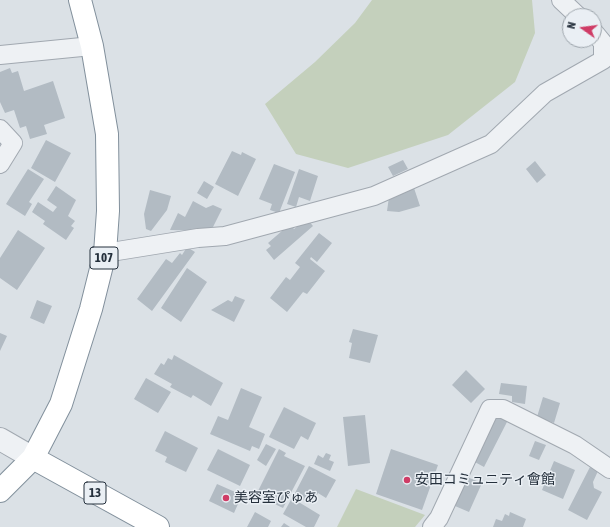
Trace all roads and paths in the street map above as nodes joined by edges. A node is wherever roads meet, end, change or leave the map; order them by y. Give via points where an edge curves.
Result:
1 (80, 0) edge
2 (561, 0) edge
3 (570, 8) edge
4 (602, 42) edge
5 (92, 46) junction
6 (0, 55) edge
7 (0, 129) edge
8 (0, 164) edge
9 (105, 253) junction
10 (0, 439) edge
11 (33, 458) junction
12 (610, 469) edge
13 (0, 491) edge
14 (158, 527) edge
15 (432, 527) edge

1 - 5 highway, 107
2 - 3 street
4 - 9 street via 603,60 544,93 491,144 374,196 225,236
5 - 6 street
5 - 9 highway, 107 via 107,134 108,211
7 - 8 street via 13,143
9 - 11 highway, 107 via 91,309 61,404
10 - 11 street
11 - 13 highway
11 - 14 highway, 13
12 - 15 street via 575,445 503,409 490,409 439,518

